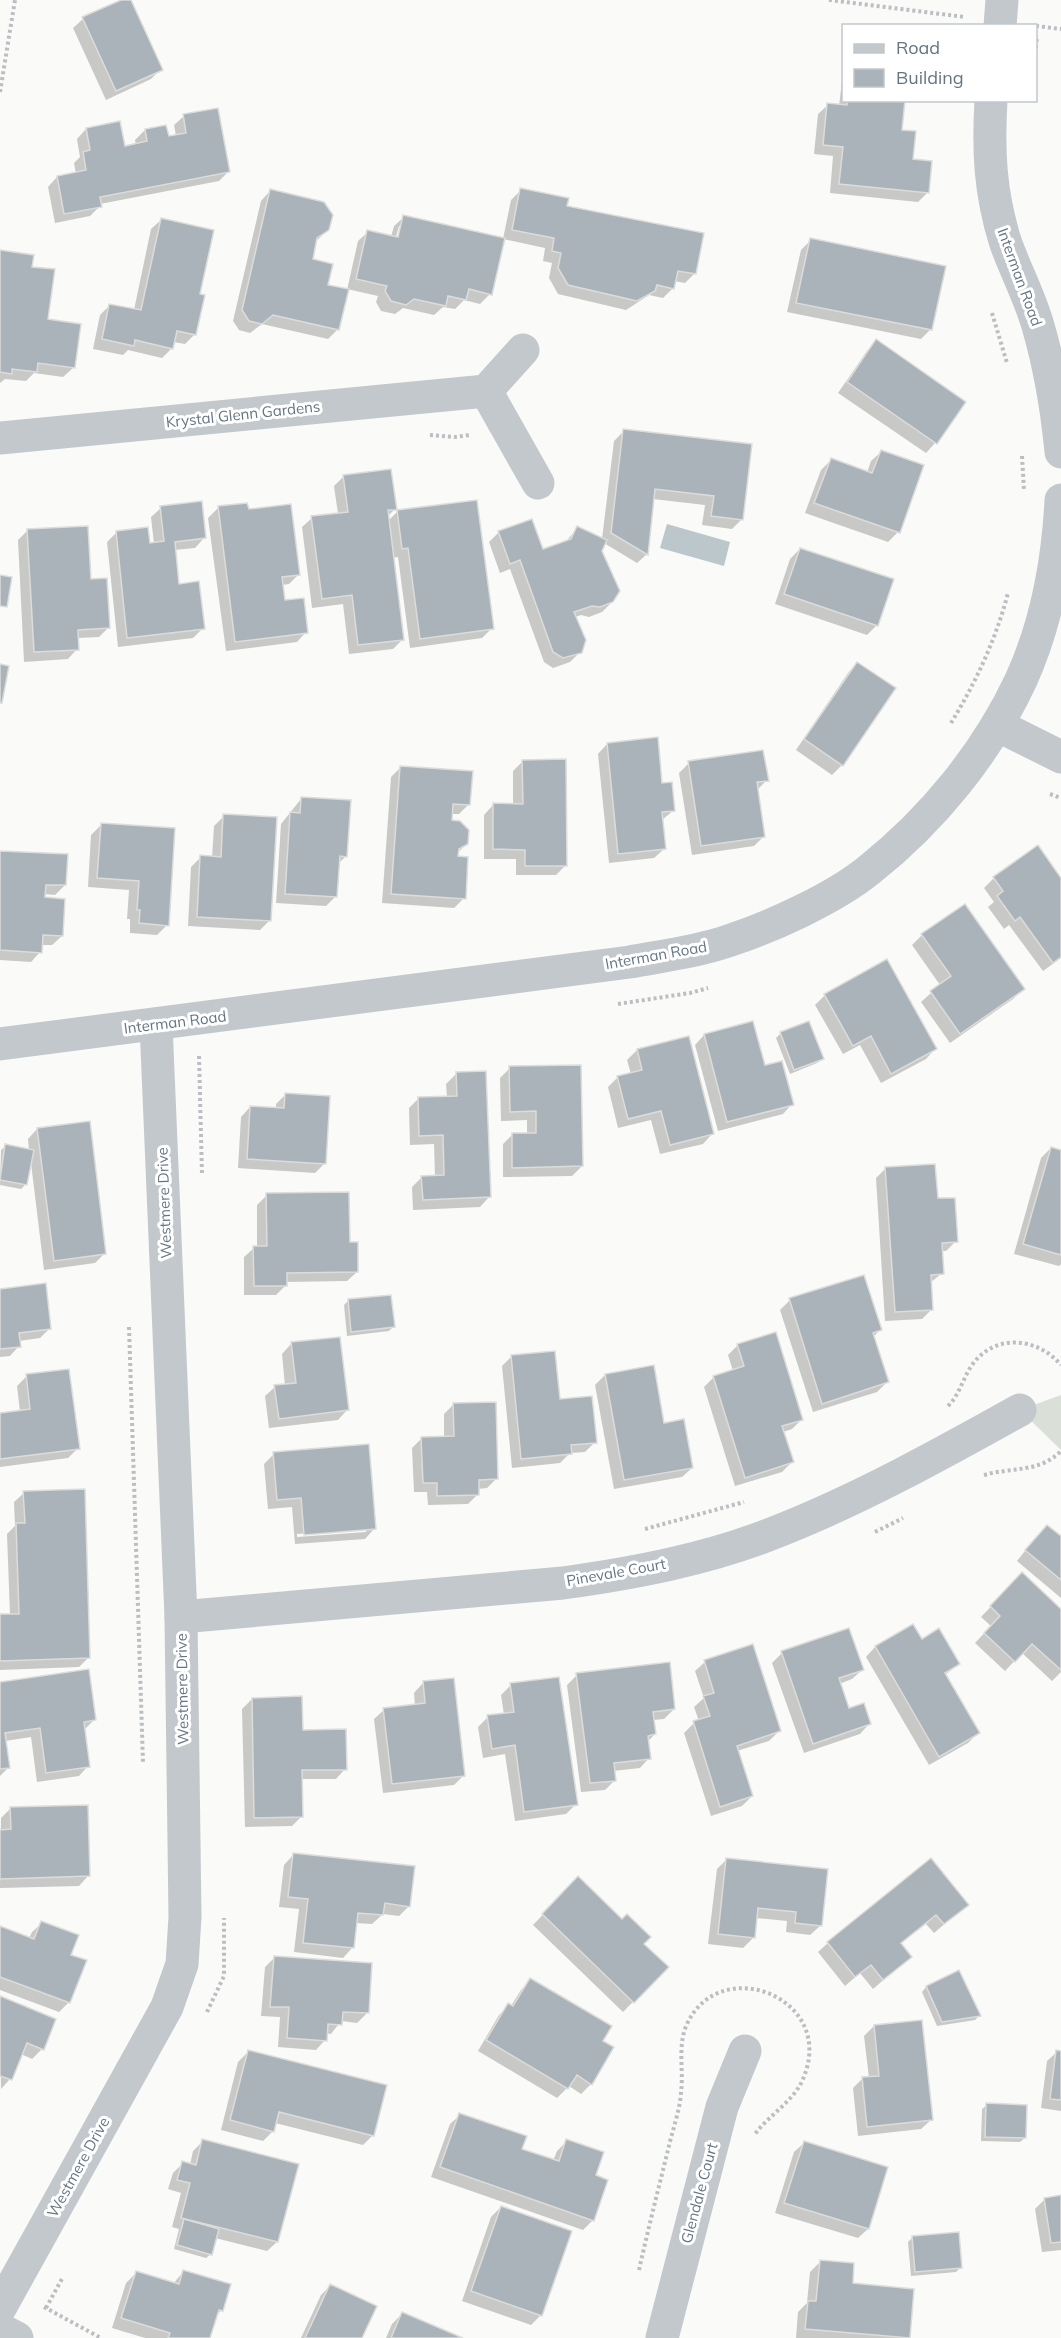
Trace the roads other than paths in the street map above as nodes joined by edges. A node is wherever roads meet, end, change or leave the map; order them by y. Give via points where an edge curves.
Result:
1 (1002, 0) edge
2 (1000, 24) edge
3 (991, 102) edge
4 (523, 350) dead end
5 (486, 391) junction
6 (0, 438) edge
7 (1061, 452) edge
8 (538, 483) dead end
9 (1061, 500) edge
10 (997, 725) junction
11 (1061, 757) edge
12 (156, 1024) junction
13 (0, 1044) edge
14 (1020, 1410) dead end
15 (181, 1617) junction
16 (745, 2051) dead end
17 (0, 2308) edge
18 (0, 2329) edge
19 (17, 2338) edge
20 (662, 2338) edge

1 - 2 street
3 - 7 street, Interman Road via 988,141 996,209 1038,325
4 - 5 street
5 - 6 street, Krystal Glenn Gardens
5 - 8 street
9 - 10 street, Interman Road via 1057,545 1041,625 1021,680
10 - 11 street
10 - 12 street, Interman Road via 945,796 868,871 826,897 728,941 630,962
12 - 13 street, Interman Road
12 - 15 street, Westmere Drive
14 - 15 street, Pinevale Court via 928,1461 805,1520 775,1533 667,1564 563,1582
15 - 17 street, Westmere Drive via 185,1917 182,1964 167,2007
16 - 20 street, Glendale Court via 722,2107
18 - 19 street

